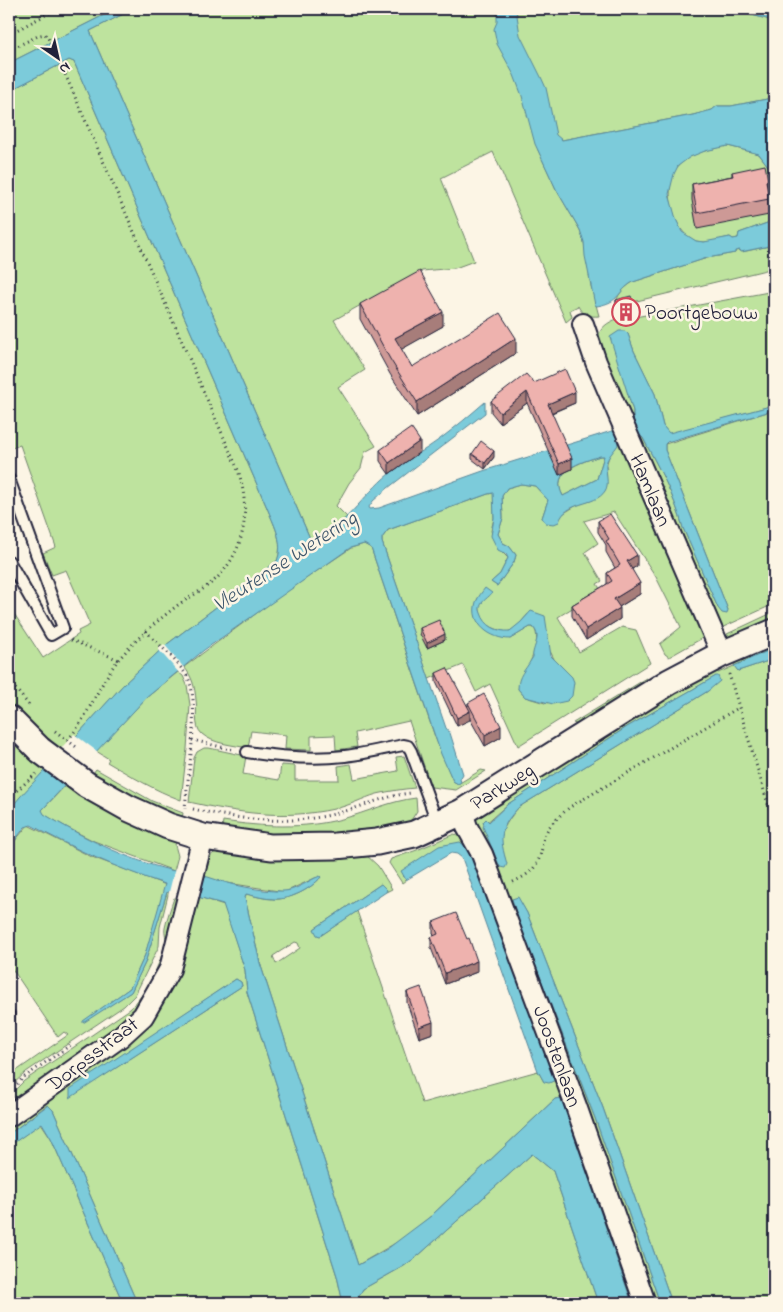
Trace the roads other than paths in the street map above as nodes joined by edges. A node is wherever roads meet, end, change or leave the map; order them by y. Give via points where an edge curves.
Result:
1 (583, 324) dead end
2 (9, 479) edge
3 (9, 561) edge
4 (774, 632) edge
5 (722, 654) junction
6 (9, 719) edge
7 (247, 752) road end
8 (462, 812) junction
9 (437, 824) junction
10 (203, 836) junction
11 (9, 1116) edge
12 (645, 1303) edge

1 - 5 street, Hamlaan via 596,362
2 - 3 lane via 63,628 51,635
4 - 5 street, Parkweg
5 - 8 street, Parkweg via 668,682
6 - 10 street, Parkweg, bridge via 87,785 168,826
7 - 9 lane via 283,757 329,757 408,746
8 - 9 street, Parkweg
8 - 12 street, Joostenlaan via 496,889
9 - 10 street, Parkweg via 414,834 377,842 335,846 271,847
10 - 11 street, Dorpsstraat via 170,969 143,1016 120,1037

